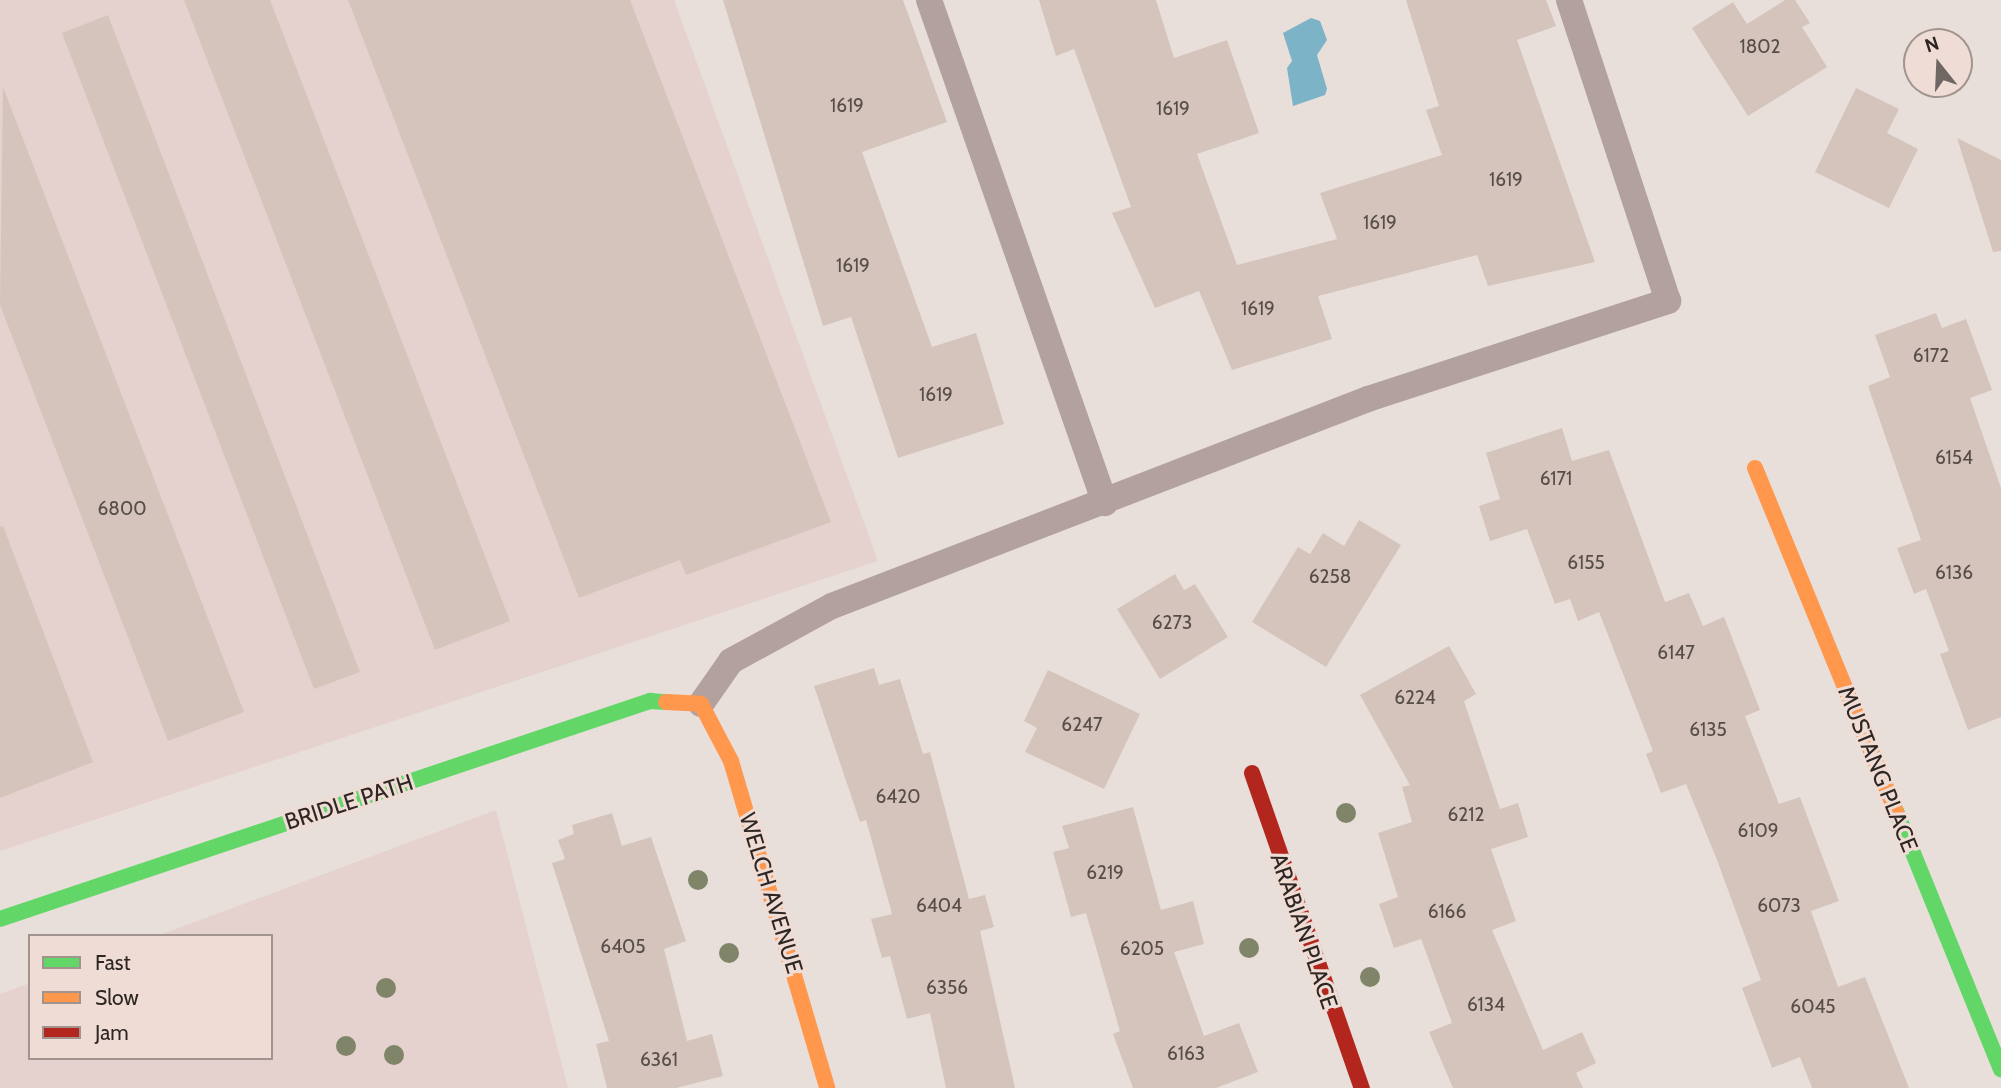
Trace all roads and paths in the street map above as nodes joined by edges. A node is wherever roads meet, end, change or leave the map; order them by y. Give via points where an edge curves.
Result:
1 (929, 0) edge
2 (1569, 0) edge
3 (1755, 468) dead end
4 (1105, 503) junction
5 (701, 704) junction
6 (1252, 773) dead end
7 (0, 919) edge
8 (2001, 1069) edge
9 (827, 1088) edge
10 (1362, 1088) edge

1 - 4 lane
2 - 4 lane via 1668,301 1367,400
3 - 8 street, MUSTANG PLACE
4 - 5 lane via 832,607 730,661
5 - 7 street, BRIDLE PATH via 650,701
5 - 9 street, WELCH AVENUE via 731,761
6 - 10 street, ARABIAN PLACE

